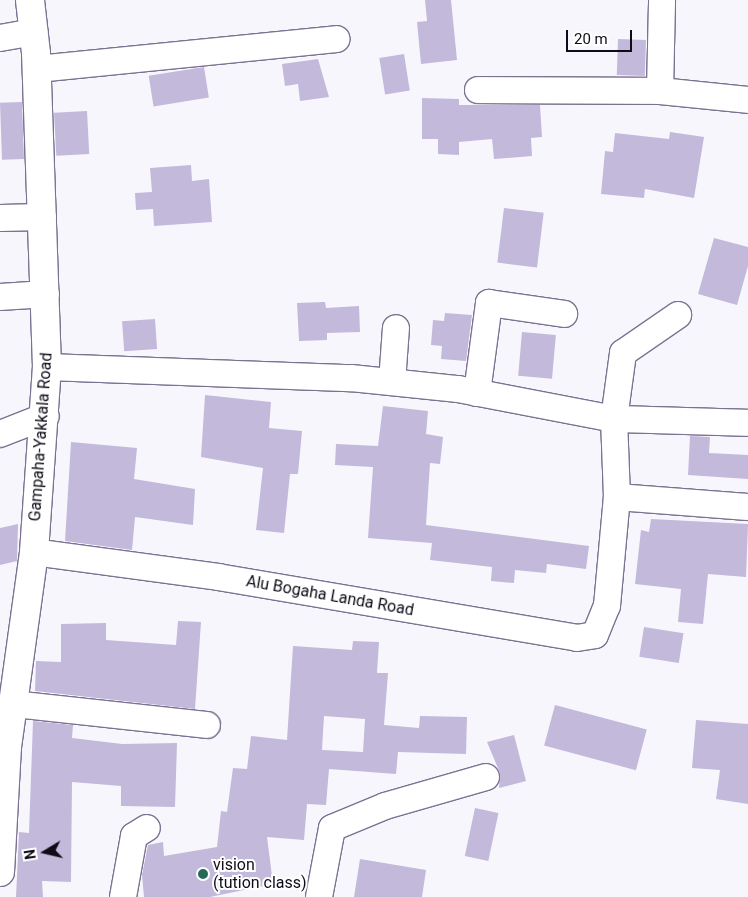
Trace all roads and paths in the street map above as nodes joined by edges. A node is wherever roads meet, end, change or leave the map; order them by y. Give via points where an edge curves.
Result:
1 (30, 0) edge
2 (662, 0) edge
3 (34, 32) junction
4 (0, 38) edge
5 (337, 40) dead end
6 (37, 70) junction
7 (478, 90) dead end
8 (660, 90) junction
9 (748, 100) edge
10 (0, 218) edge
11 (43, 218) junction
12 (46, 294) junction
13 (0, 297) edge
14 (564, 314) dead end
15 (678, 315) dead end
16 (396, 328) dead end
17 (48, 366) junction
18 (392, 382) junction
19 (477, 392) junction
20 (46, 416) junction
21 (614, 419) junction
22 (748, 423) edge
23 (0, 434) edge
24 (617, 497) junction
25 (748, 506) edge
26 (34, 552) junction
27 (14, 704) junction
28 (207, 725) dead end
29 (4, 748) edge
30 (486, 777) dead end
31 (146, 828) dead end
32 (0, 872) edge
33 (122, 897) edge
34 (320, 897) edge

1 - 3 highway, Gampaha-Yakkala Road
2 - 8 street
3 - 4 street
3 - 6 highway, Gampaha-Yakkala Road
5 - 6 street
6 - 11 highway, Gampaha-Yakkala Road
7 - 8 street
8 - 9 street
10 - 11 street
11 - 12 highway, Gampaha-Yakkala Road
12 - 13 street
12 - 17 highway, Gampaha-Yakkala Road
14 - 19 street via 489,303
15 - 21 street via 623,353
16 - 18 street
17 - 18 street
17 - 20 highway, Gampaha-Yakkala Road
18 - 19 street
19 - 21 street
20 - 23 street
20 - 26 highway, Gampaha-Yakkala Road
21 - 22 street
21 - 24 street
24 - 25 street
24 - 26 street, Alu Bogaha Landa Road via 607,606 595,636 576,638 218,577
26 - 27 highway, Gampaha-Yakkala Road
27 - 28 street
27 - 29 highway, Gampaha-Yakkala Road
29 - 32 highway, Gampaha-Yakkala Road
30 - 34 street via 351,817 332,828
31 - 33 street via 134,836

